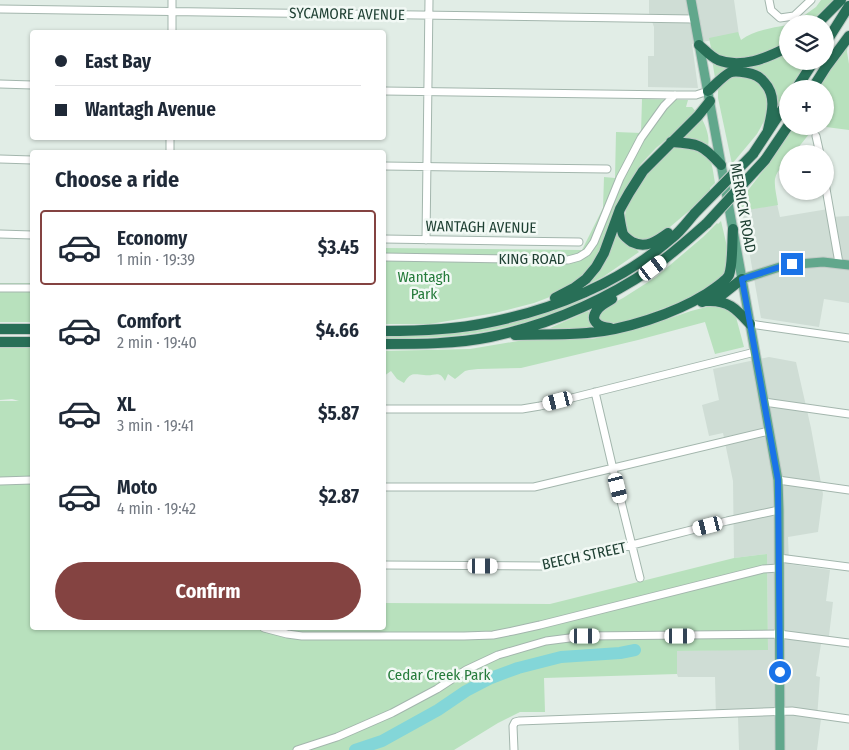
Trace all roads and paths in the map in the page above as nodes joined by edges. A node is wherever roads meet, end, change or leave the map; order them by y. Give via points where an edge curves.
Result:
1 (172, 0) edge
2 (429, 0) edge
3 (691, 0) edge
4 (769, 0) edge
5 (811, 0) edge
6 (841, 0) edge
7 (849, 6) edge
8 (0, 9) edge
9 (172, 12) junction
10 (826, 15) edge
11 (429, 16) junction
12 (694, 19) junction
13 (172, 30) edge
14 (834, 30) edge
15 (849, 36) edge
16 (699, 45) junction
17 (779, 51) edge
18 (818, 80) edge
19 (0, 84) edge
20 (30, 85) edge
21 (386, 91) edge
22 (428, 92) junction
23 (674, 95) junction
24 (709, 96) junction
25 (779, 114) edge
26 (768, 130) junction
27 (782, 135) edge
28 (816, 136) dead end
29 (671, 142) junction
30 (818, 145) edge
31 (0, 159) edge
32 (30, 160) edge
33 (721, 165) junction
34 (386, 166) edge
35 (426, 167) junction
36 (607, 169) dead end
37 (828, 200) edge
38 (695, 213) junction
39 (619, 214) junction
40 (733, 229) junction
41 (0, 234) edge
42 (30, 235) edge
43 (386, 239) edge
44 (426, 240) junction
45 (579, 242) dead end
46 (670, 255) junction
47 (386, 257) edge
48 (839, 264) junction
49 (849, 265) edge
50 (742, 279) junction
51 (0, 288) edge
52 (30, 288) edge
53 (702, 302) junction
54 (679, 308) junction
55 (486, 324) junction
56 (750, 324) junction
57 (618, 328) junction
58 (0, 329) edge
59 (30, 329) edge
60 (386, 330) edge
61 (489, 337) junction
62 (849, 338) edge
63 (0, 342) edge
64 (30, 342) edge
65 (386, 344) edge
66 (755, 352) junction
67 (595, 392) junction
68 (764, 402) junction
69 (386, 408) edge
70 (849, 414) edge
71 (770, 431) junction
72 (613, 469) junction
73 (30, 480) edge
74 (778, 480) junction
75 (0, 481) edge
76 (386, 488) edge
77 (849, 490) edge
78 (779, 510) junction
79 (632, 545) junction
80 (779, 558) junction
81 (386, 566) edge
82 (849, 567) edge
83 (779, 568) junction
84 (640, 578) dead end
85 (272, 630) edge
86 (780, 634) junction
87 (849, 643) edge
88 (780, 711) junction
89 (849, 719) edge
90 (296, 750) edge
91 (514, 750) edge
92 (780, 750) edge

1 - 9 street
2 - 11 street
3 - 12 main road, MERRICK ROAD
4 - 5 street via 771,10 780,18 794,16
6 - 10 highway
7 - 14 highway
8 - 9 street, SYCAMORE AVENUE
9 - 11 street, SYCAMORE AVENUE
9 - 13 street
11 - 12 street, SYCAMORE AVENUE
11 - 22 street
12 - 16 main road, MERRICK ROAD
15 - 18 highway
16 - 17 highway via 716,59 727,62 754,61
16 - 24 main road, MERRICK ROAD
19 - 20 street
21 - 22 street
22 - 23 street
22 - 35 street
23 - 24 street
23 - 47 street, KING ROAD via 641,138 587,252 568,260
24 - 26 highway via 729,73 753,73 770,89 773,100
24 - 29 highway via 698,116
24 - 33 main road, MERRICK ROAD
25 - 26 highway
26 - 38 highway, bridge via 753,154
27 - 46 highway, bridge via 765,160 707,223
28 - 30 street
29 - 33 highway via 702,146
29 - 39 highway via 643,171
31 - 32 street
33 - 40 main road, MERRICK ROAD
34 - 35 street
35 - 36 street
35 - 44 street
37 - 48 street
38 - 39 highway via 648,245 638,244 623,234
38 - 55 highway via 673,238 618,276 552,306
39 - 55 highway via 604,253 580,284 561,295
40 - 50 main road, MERRICK ROAD
40 - 54 highway via 728,277 698,299
41 - 42 street
43 - 44 street, WANTAGH AVENUE
44 - 45 street, WANTAGH AVENUE
46 - 57 highway via 594,315 596,324
46 - 61 highway via 624,287 592,303 526,328
48 - 49 main road
48 - 50 main road via 786,265
50 - 53 highway via 723,294
50 - 56 main road, MERRICK ROAD
51 - 52 street
53 - 54 highway
53 - 56 highway via 728,304
54 - 57 highway
55 - 60 highway via 414,331
56 - 62 street
56 - 66 main road, MERRICK ROAD
57 - 61 highway via 585,334
58 - 59 highway
61 - 65 highway
63 - 64 highway
66 - 67 street
66 - 68 main road, MERRICK ROAD
67 - 69 street via 522,409
67 - 72 street
68 - 70 street
68 - 71 main road, MERRICK ROAD
71 - 72 street
71 - 74 main road, MERRICK ROAD
72 - 76 street via 534,487
72 - 79 street
73 - 75 street
74 - 77 street
74 - 78 main road, MERRICK ROAD
78 - 79 street, BEECH STREET
78 - 80 main road, MERRICK ROAD
79 - 81 street, BEECH STREET via 542,566
79 - 84 street
80 - 82 street
80 - 83 main road, MERRICK ROAD
83 - 85 street via 763,569 493,635 302,636
83 - 86 main road, MERRICK ROAD
86 - 87 street
86 - 88 main road, MERRICK ROAD
86 - 90 street via 585,636 531,644 466,670 384,717
88 - 89 street
88 - 91 street via 519,721 513,726
88 - 92 main road, MERRICK ROAD

